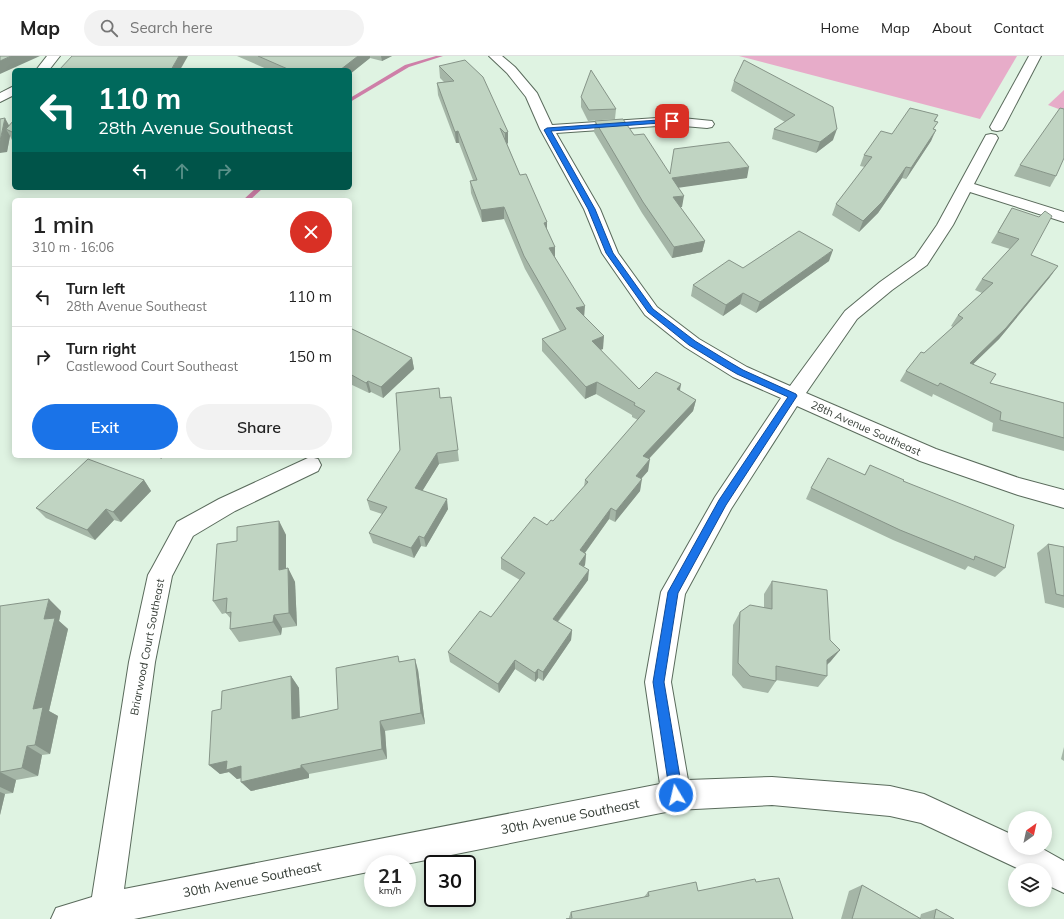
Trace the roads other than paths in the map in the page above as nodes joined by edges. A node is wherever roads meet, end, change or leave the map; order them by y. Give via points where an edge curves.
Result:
1 (54, 56) edge
2 (495, 56) edge
3 (1035, 56) edge
4 (44, 68) edge
5 (12, 91) edge
6 (0, 98) edge
7 (707, 124) dead end
8 (547, 130) junction
9 (966, 186) junction
10 (1064, 217) edge
11 (793, 396) junction
12 (310, 465) dead end
13 (1064, 499) edge
14 (676, 795) junction
15 (1064, 878) edge
16 (104, 914) edge
17 (67, 919) edge

1 - 4 street
2 - 8 street, 28th Avenue Southeast via 511,70 532,96
3 - 9 street
5 - 6 street
7 - 8 street via 672,121
8 - 11 street, 28th Avenue Southeast via 592,209 610,253 651,311 692,343 728,365
9 - 10 street
9 - 11 street via 945,225 921,261 851,315
11 - 13 street, 28th Avenue Southeast via 928,455
11 - 14 street via 723,502 673,592 658,682
12 - 16 street, Briarwood Court Southeast via 227,505 185,529 160,576 142,662
14 - 15 street, 30th Avenue Southeast via 772,790 890,801 924,809 1031,859
14 - 16 street, 30th Avenue Southeast
16 - 17 street, 30th Avenue Southeast

